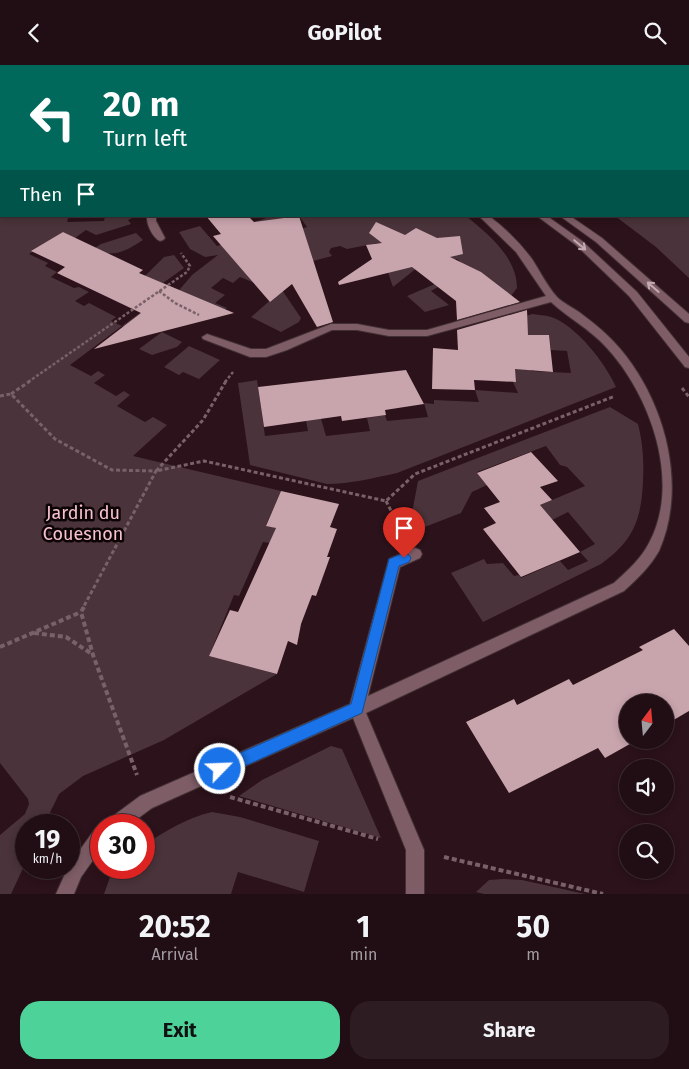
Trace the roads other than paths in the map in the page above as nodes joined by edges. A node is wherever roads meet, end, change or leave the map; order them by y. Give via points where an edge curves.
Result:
1 (152, 217) edge
2 (484, 217) edge
3 (542, 217) edge
4 (565, 217) edge
5 (160, 238) road end
6 (552, 298) junction
7 (689, 320) edge
8 (207, 337) dead end
9 (689, 364) edge
10 (415, 554) road end
11 (357, 709) junction
12 (129, 814) edge
13 (90, 850) edge
14 (65, 894) edge
15 (415, 894) edge

1 - 5 street
2 - 6 street via 524,255
3 -> 9 street via 579,243 633,294
7 -> 4 street via 599,240
6 - 8 street via 427,333 331,327 266,353 250,353
6 - 11 street via 585,322 630,369 661,430 668,500 657,543 638,569 619,587
10 - 11 street via 394,563
11 - 12 street via 146,802
11 - 15 street via 415,850
13 - 14 street via 75,871

